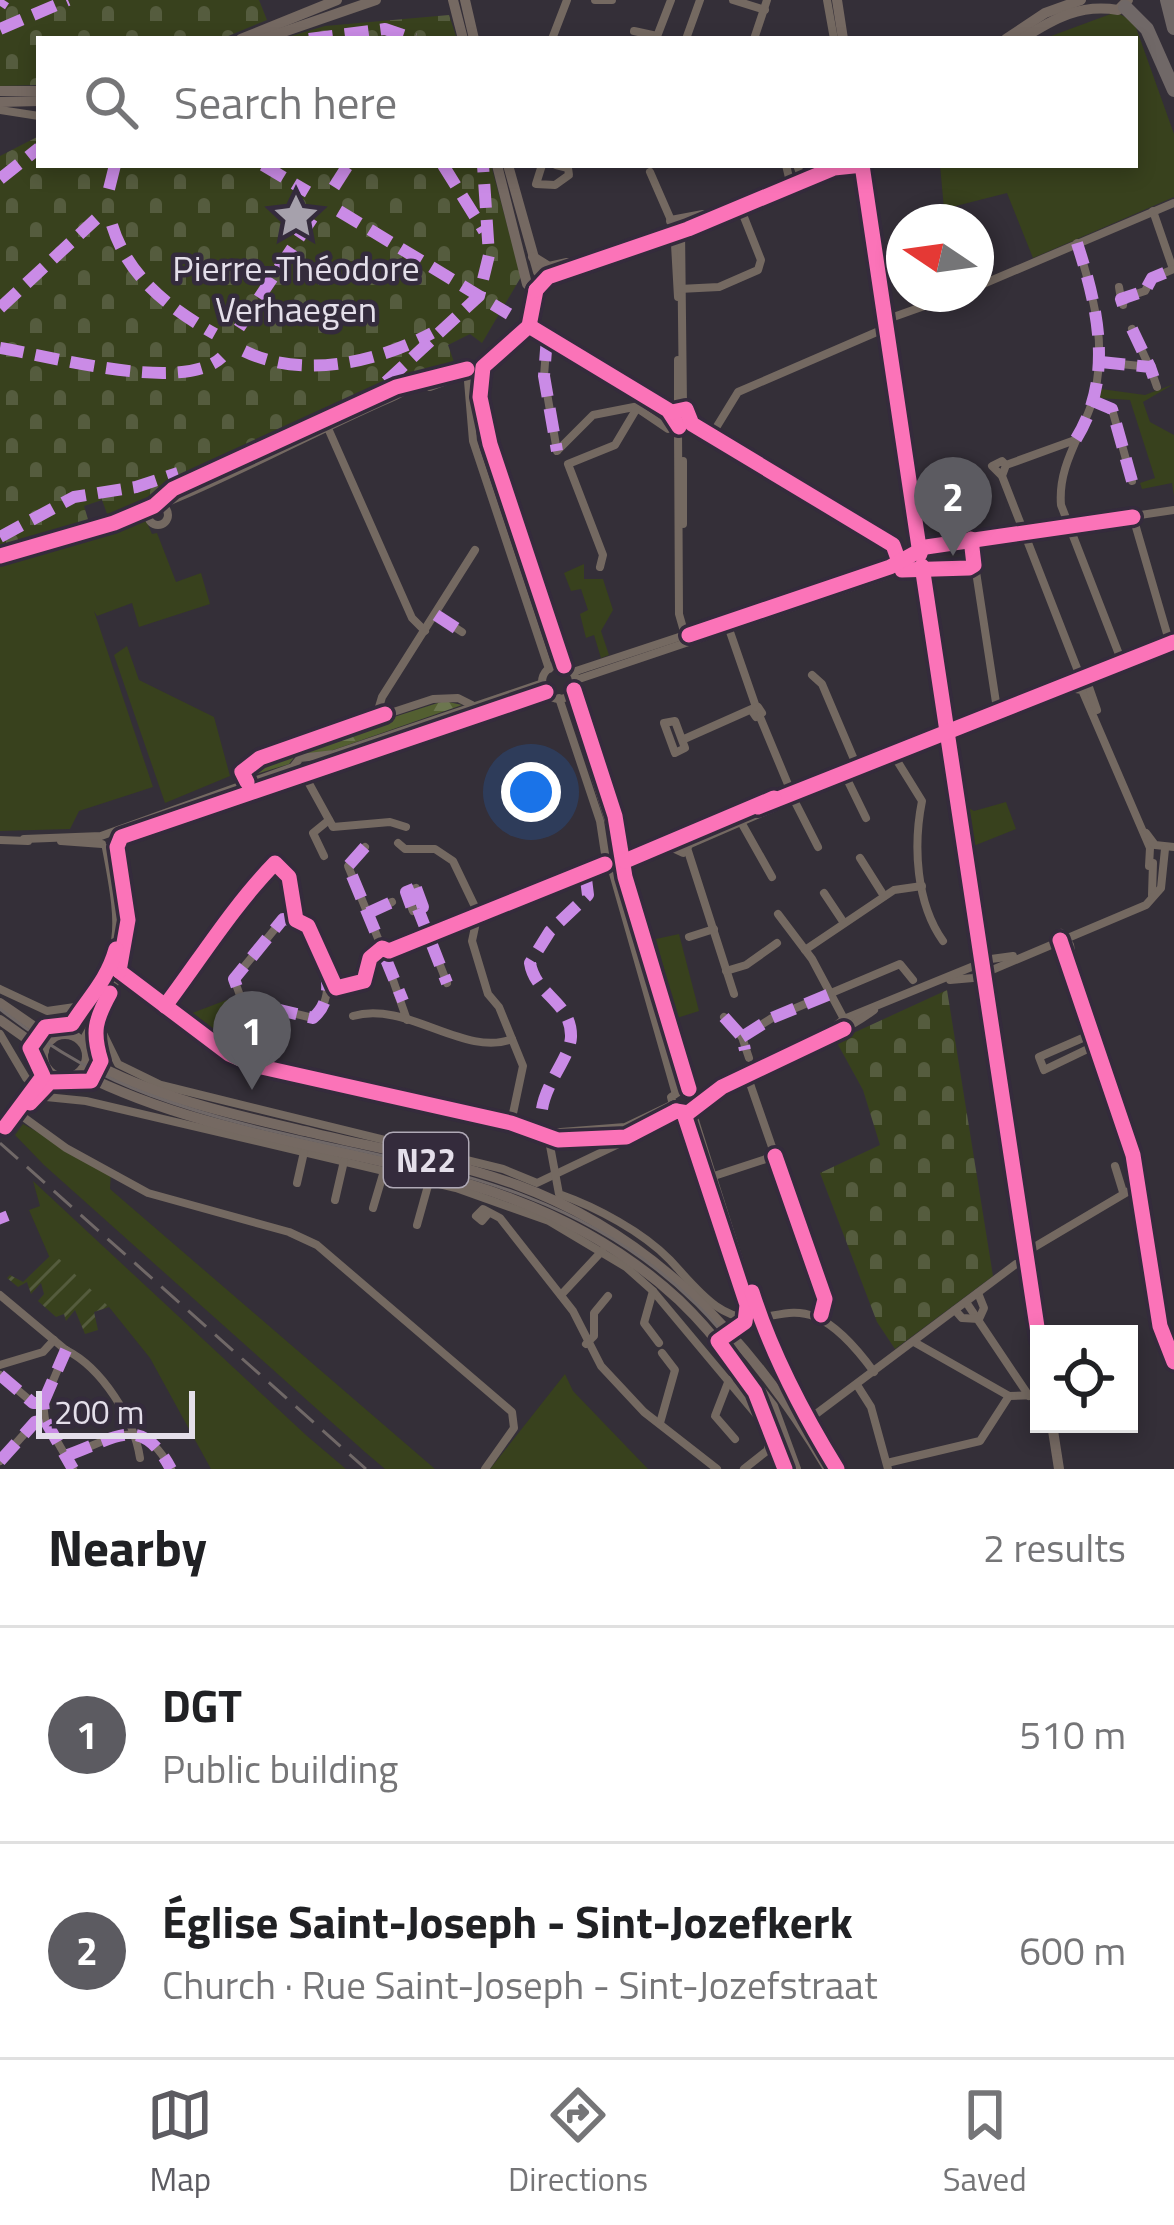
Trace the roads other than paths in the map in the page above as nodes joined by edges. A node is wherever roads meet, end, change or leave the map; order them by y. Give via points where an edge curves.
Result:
1 (337, 0) edge
2 (376, 0) edge
3 (453, 0) edge
4 (465, 0) edge
5 (567, 0) edge
6 (595, 0) edge
7 (612, 0) edge
8 (671, 0) edge
9 (700, 0) edge
10 (827, 0) edge
11 (837, 0) edge
12 (1081, 0) edge
13 (1167, 0) edge
14 (730, 1) edge
15 (1103, 2) edge
16 (1126, 3) edge
17 (766, 5) edge
18 (463, 17) junction
19 (1174, 28) edge
20 (634, 32) dead end
21 (248, 36) edge
22 (272, 36) edge
23 (463, 36) edge
24 (472, 36) edge
25 (553, 36) edge
26 (649, 36) edge
27 (657, 36) edge
28 (687, 36) edge
29 (755, 36) edge
30 (833, 36) edge
31 (843, 36) edge
32 (1011, 36) edge
33 (1027, 36) edge
34 (1174, 90) edge
35 (0, 91) edge
36 (36, 92) edge
37 (36, 101) edge
38 (0, 106) edge
39 (36, 115) edge
40 (498, 168) edge
41 (509, 168) edge
42 (541, 168) edge
43 (568, 168) edge
44 (834, 168) edge
45 (862, 168) edge
46 (650, 172) dead end
47 (796, 177) edge
48 (1174, 202) edge
49 (740, 207) junction
50 (1153, 212) junction
51 (676, 227) junction
52 (1077, 243) junction
53 (533, 257) junction
54 (582, 259) junction
55 (1174, 269) edge
56 (537, 278) junction
57 (994, 278) edge
58 (1119, 287) dead end
59 (680, 289) junction
60 (915, 312) edge
61 (886, 324) junction
62 (530, 326) junction
63 (1132, 329) dead end
64 (547, 337) junction
65 (1101, 362) junction
66 (1150, 367) junction
67 (483, 368) junction
68 (467, 369) junction
69 (474, 381) junction
70 (1157, 387) dead end
71 (645, 396) junction
72 (1093, 400) junction
73 (638, 409) junction
74 (678, 409) junction
75 (681, 425) junction
76 (327, 426) junction
77 (711, 436) junction
78 (1076, 439) junction
79 (1058, 445) junction
80 (1070, 455) junction
81 (1132, 481) dead end
82 (1174, 511) edge
83 (1132, 517) junction
84 (1068, 525) junction
85 (81, 532) dead end
86 (1024, 532) junction
87 (971, 539) junction
88 (475, 550) dead end
89 (921, 560) junction
90 (520, 565) junction
91 (974, 565) junction
92 (901, 566) junction
93 (600, 567) dead end
94 (436, 615) junction
95 (728, 626) junction
96 (425, 631) junction
97 (462, 632) dead end
98 (687, 638) junction
99 (1172, 643) edge
100 (1122, 662) junction
101 (561, 665) junction
102 (549, 669) junction
103 (812, 675) dead end
104 (574, 676) junction
105 (1083, 682) junction
106 (544, 687) junction
107 (570, 695) junction
108 (382, 697) junction
109 (559, 698) junction
110 (474, 706) junction
111 (997, 709) junction
112 (395, 710) junction
113 (757, 712) junction
114 (376, 717) junction
115 (946, 729) junction
116 (682, 740) dead end
117 (891, 751) junction
118 (311, 764) junction
119 (856, 764) junction
120 (294, 771) junction
121 (846, 777) junction
122 (306, 778) junction
123 (248, 786) junction
124 (792, 795) junction
125 (866, 818) dead end
126 (328, 820) junction
127 (741, 822) junction
128 (406, 827) dead end
129 (119, 834) junction
130 (0, 840) edge
131 (103, 843) junction
132 (398, 843) dead end
133 (686, 844) junction
134 (365, 847) dead end
135 (818, 847) dead end
136 (117, 848) junction
137 (1160, 855) edge
138 (323, 856) dead end
139 (860, 858) dead end
140 (616, 859) junction
141 (772, 877) dead end
142 (922, 886) junction
143 (824, 892) dead end
144 (884, 896) junction
145 (392, 902) dead end
146 (418, 909) dead end
147 (368, 913) junction
148 (478, 913) junction
149 (778, 914) dead end
150 (301, 921) junction
151 (844, 923) junction
152 (714, 929) junction
153 (430, 936) junction
154 (689, 937) dead end
155 (1062, 937) junction
156 (943, 941) dead end
157 (777, 943) dead end
158 (805, 950) junction
159 (381, 954) junction
160 (983, 969) junction
161 (726, 971) junction
162 (115, 975) junction
163 (913, 980) dead end
164 (447, 983) dead end
165 (0, 988) edge
166 (734, 994) dead end
167 (830, 994) junction
168 (0, 1003) edge
169 (90, 1004) junction
170 (165, 1006) junction
171 (353, 1016) dead end
172 (724, 1017) dead end
173 (96, 1019) junction
174 (0, 1020) edge
175 (406, 1020) junction
176 (846, 1023) junction
177 (0, 1034) edge
178 (1092, 1034) junction
179 (742, 1037) junction
180 (77, 1039) junction
181 (512, 1040) junction
182 (48, 1045) junction
183 (1096, 1045) junction
184 (749, 1058) dead end
185 (87, 1060) junction
186 (52, 1073) junction
187 (80, 1073) junction
188 (747, 1075) junction
189 (38, 1089) junction
190 (680, 1090) junction
191 (686, 1107) junction
192 (17, 1113) junction
193 (511, 1123) junction
194 (2, 1130) edge
195 (548, 1133) junction
196 (631, 1136) junction
197 (304, 1152) junction
198 (775, 1156) junction
199 (344, 1161) junction
200 (1114, 1166) dead end
201 (383, 1171) junction
202 (556, 1175) junction
203 (709, 1177) junction
204 (429, 1182) junction
205 (297, 1183) dead end
206 (460, 1184) junction
207 (1138, 1185) junction
208 (1123, 1192) junction
209 (335, 1200) dead end
210 (373, 1208) dead end
211 (488, 1214) dead end
212 (417, 1225) dead end
213 (602, 1251) junction
214 (1027, 1257) junction
215 (653, 1291) junction
216 (978, 1293) junction
217 (0, 1294) edge
218 (561, 1295) junction
219 (608, 1296) dead end
220 (967, 1302) junction
221 (955, 1310) junction
222 (746, 1315) junction
223 (758, 1316) junction
224 (821, 1316) junction
225 (979, 1319) junction
226 (593, 1321) junction
227 (578, 1323) junction
228 (1037, 1325) edge
229 (730, 1331) junction
230 (54, 1340) junction
231 (718, 1341) junction
232 (914, 1342) junction
233 (586, 1344) junction
234 (66, 1350) junction
235 (732, 1358) junction
236 (1174, 1362) edge
237 (0, 1365) edge
238 (874, 1372) junction
239 (0, 1375) edge
240 (729, 1380) junction
241 (856, 1385) junction
242 (1030, 1389) edge
243 (1030, 1395) edge
244 (1009, 1396) junction
245 (38, 1403) junction
246 (808, 1420) junction
247 (40, 1421) junction
248 (660, 1424) junction
249 (1054, 1433) edge
250 (132, 1434) junction
251 (735, 1439) dead end
252 (68, 1455) junction
253 (0, 1461) edge
254 (827, 1464) edge
255 (888, 1466) edge
256 (73, 1469) edge
257 (145, 1469) edge
258 (171, 1469) edge
259 (484, 1469) edge
260 (717, 1469) edge
261 (744, 1469) edge
262 (782, 1469) edge
263 (796, 1469) edge
264 (1060, 1469) edge

1 - 21 main road
2 - 22 main road
3 - 18 main road
4 - 18 main road
5 - 25 street
6 - 7 street
8 - 27 street
9 - 28 street
10 - 30 street
11 - 31 main road
12 - 32 main road
13 - 19 highway
14 - 17 street
15 - 16 main road via 1113,10
15 - 33 main road
16 - 34 highway
17 - 29 street
18 - 23 main road
18 - 24 main road
20 - 26 street
35 - 36 main road
37 - 38 main road
38 - 39 street
40 - 56 main road
41 - 53 main road
42 - 43 street via 536,184 546,185 569,175
44 - 47 main road
45 - 61 main road
46 - 51 street
47 - 49 main road
47 - 51 main road
48 - 50 street
49 - 51 main road
49 - 59 street via 758,270 719,287
50 - 52 street
50 - 55 street
51 - 54 main road
51 - 56 main road
51 - 59 street
52 - 57 street
52 - 65 street
53 - 54 main road via 549,267
53 - 56 main road
54 - 56 main road
55 - 58 street via 1122,302
56 - 62 street
59 - 74 street
60 - 61 street
61 - 77 street via 738,392
61 - 89 main road
62 - 64 street
62 - 67 street
63 - 66 street
64 - 71 street
64 - 73 street via 544,376 557,452 593,415
65 - 66 street
65 - 72 street
66 - 70 street
67 - 68 street
67 - 69 street
68 - 69 street
68 - 76 street
69 - 90 street
71 - 73 street
71 - 74 street
72 - 78 street
72 - 81 street via 1112,409
73 - 75 street via 668,429
73 - 93 street via 615,445 568,464 603,555
74 - 75 street
74 - 75 street
75 - 77 street
75 - 98 street
76 - 85 street
76 - 96 street via 412,618
77 - 92 street via 890,543
78 - 79 street
78 - 80 street
79 - 80 street
79 - 86 street via 1006,465 1002,476
80 - 84 street via 1060,488
82 - 83 street
83 - 84 street
83 - 99 street
84 - 86 street
84 - 100 street
86 - 87 street
86 - 105 street
87 - 89 street via 926,547
87 - 91 street
88 - 94 street
89 - 91 street via 930,572
89 - 92 street
89 - 115 main road
90 - 101 street
90 - 102 street
91 - 111 street
92 - 95 street
94 - 96 street
94 - 97 street
95 - 98 street
95 - 113 street
96 - 108 street
98 - 104 street
99 - 100 street
100 - 105 street
101 - 102 street
101 - 104 street
102 - 106 street
103 - 119 street
104 - 107 street
105 - 111 street
105 - 137 street
106 - 109 street
106 - 110 street
106 - 118 street
107 - 109 street
107 - 140 street
108 - 112 street
108 - 114 street
109 - 140 street
110 - 112 street via 447,698
110 - 118 street
111 - 115 street
112 - 114 street
113 - 116 street
113 - 124 street
114 - 123 street via 260,758 242,772
115 - 117 street
115 - 160 main road
117 - 119 street
117 - 121 street
117 - 142 street via 922,801 915,836
118 - 120 street via 297,759
118 - 122 street
119 - 124 street
120 - 122 street
120 - 123 street
121 - 124 street
121 - 125 street
122 - 126 street
123 - 129 street
124 - 127 street
124 - 133 street
124 - 135 street
126 - 128 street via 338,829
126 - 138 street via 313,833
127 - 133 street
127 - 141 street
129 - 131 street via 108,829
129 - 136 street
130 - 131 street
131 - 136 street
131 - 162 street via 118,913
132 - 148 street via 435,849 452,861
133 - 140 street via 683,853 666,845
133 - 152 street
134 - 147 street via 348,866
136 - 162 street via 128,920
137 - 155 street via 1160,888 1149,902
139 - 144 street
140 - 148 street
140 - 190 street
142 - 144 street
142 - 156 street via 928,920
143 - 151 street
144 - 151 street
145 - 147 street
146 - 153 street
147 - 159 street
148 - 153 street
148 - 181 street via 472,941
149 - 158 street
150 - 150 street via 283,919 234,979 242,1001 313,1018 320,1012 329,976
150 - 170 street via 290,877 275,868 243,894
151 - 158 street
152 - 154 street
152 - 161 street
153 - 159 street
153 - 164 street
155 - 160 street
155 - 178 street
157 - 161 street
158 - 167 street
159 - 175 street
160 - 176 street
160 - 214 main road
161 - 166 street
162 - 169 street
162 - 170 street
162 - 173 street
163 - 167 street via 900,964
165 - 169 street via 47,1011
167 - 176 street
167 - 179 street
168 - 182 main road
169 - 180 street
170 - 193 street via 257,1066
171 - 175 street
172 - 179 street
173 - 180 street
173 - 202 street via 118,1064 161,1084 537,1183
174 - 182 main road
175 - 181 street via 493,1047
176 - 188 street
177 - 189 street
178 - 183 street
178 - 183 street via 1039,1057 1044,1070
179 - 184 street
180 - 182 main road
180 - 185 main road
181 - 193 street via 523,1070
182 - 186 main road
183 - 207 street
185 - 187 main road
185 - 229 main road, N22 via 173,1099 467,1169 552,1199 657,1262
186 - 187 main road, N22
186 - 189 street
187 - 206 main road, N22 via 190,1115
188 - 191 street
188 - 198 street
189 - 192 street
189 - 197 street via 50,1099
190 - 191 street
190 - 191 street
191 - 195 street via 625,1126
191 - 196 street
191 - 203 street
192 - 194 street
192 - 259 street via 148,1193 289,1232 339,1261 512,1412 514,1427
193 - 195 street
195 - 196 street via 593,1142
195 - 202 street
196 - 202 street
197 - 199 street
197 - 205 street
198 - 203 street
198 - 224 street via 824,1295
199 - 201 street
199 - 209 street
200 - 208 street
201 - 204 street
201 - 210 street
202 - 222 street via 560,1194 635,1232 707,1298
203 - 222 street
203 - 223 street
204 - 206 street
204 - 212 street
206 - 213 street
206 - 231 main road, N22 via 514,1196 582,1228 657,1281
207 - 208 street
207 - 236 street via 1160,1326
208 - 214 street
211 - 218 street via 500,1218
213 - 215 street
213 - 218 street
214 - 216 street
214 - 228 main road
215 - 240 street
215 - 248 street via 644,1323 675,1370
216 - 220 street
216 - 225 street
217 - 230 street
218 - 227 street
219 - 226 street
220 - 221 street
220 - 225 street
221 - 225 street
221 - 232 street
222 - 223 street
222 - 229 street
223 - 224 street
223 - 246 street
224 - 238 street via 843,1330
225 - 242 street
226 - 227 street
226 - 233 street
227 - 233 street
229 - 231 street
229 - 254 main road, N22
230 - 234 street
230 - 237 street via 43,1352
231 - 235 main road, N22
232 - 238 street
232 - 244 street
233 - 248 street
234 - 245 street
234 - 250 street via 91,1370
235 - 262 main road, N22 via 764,1413
235 - 263 main road, N22 via 773,1406
238 - 241 street
239 - 245 street
240 - 251 street via 715,1417
240 - 261 street via 760,1418 768,1450
241 - 246 street
241 - 255 street
243 - 244 street
244 - 255 street via 980,1441
245 - 247 street
246 - 254 street
247 - 252 street
247 - 253 street
248 - 260 street
249 - 264 main road
250 - 252 street
250 - 257 street
250 - 258 street via 154,1439
252 - 256 street

